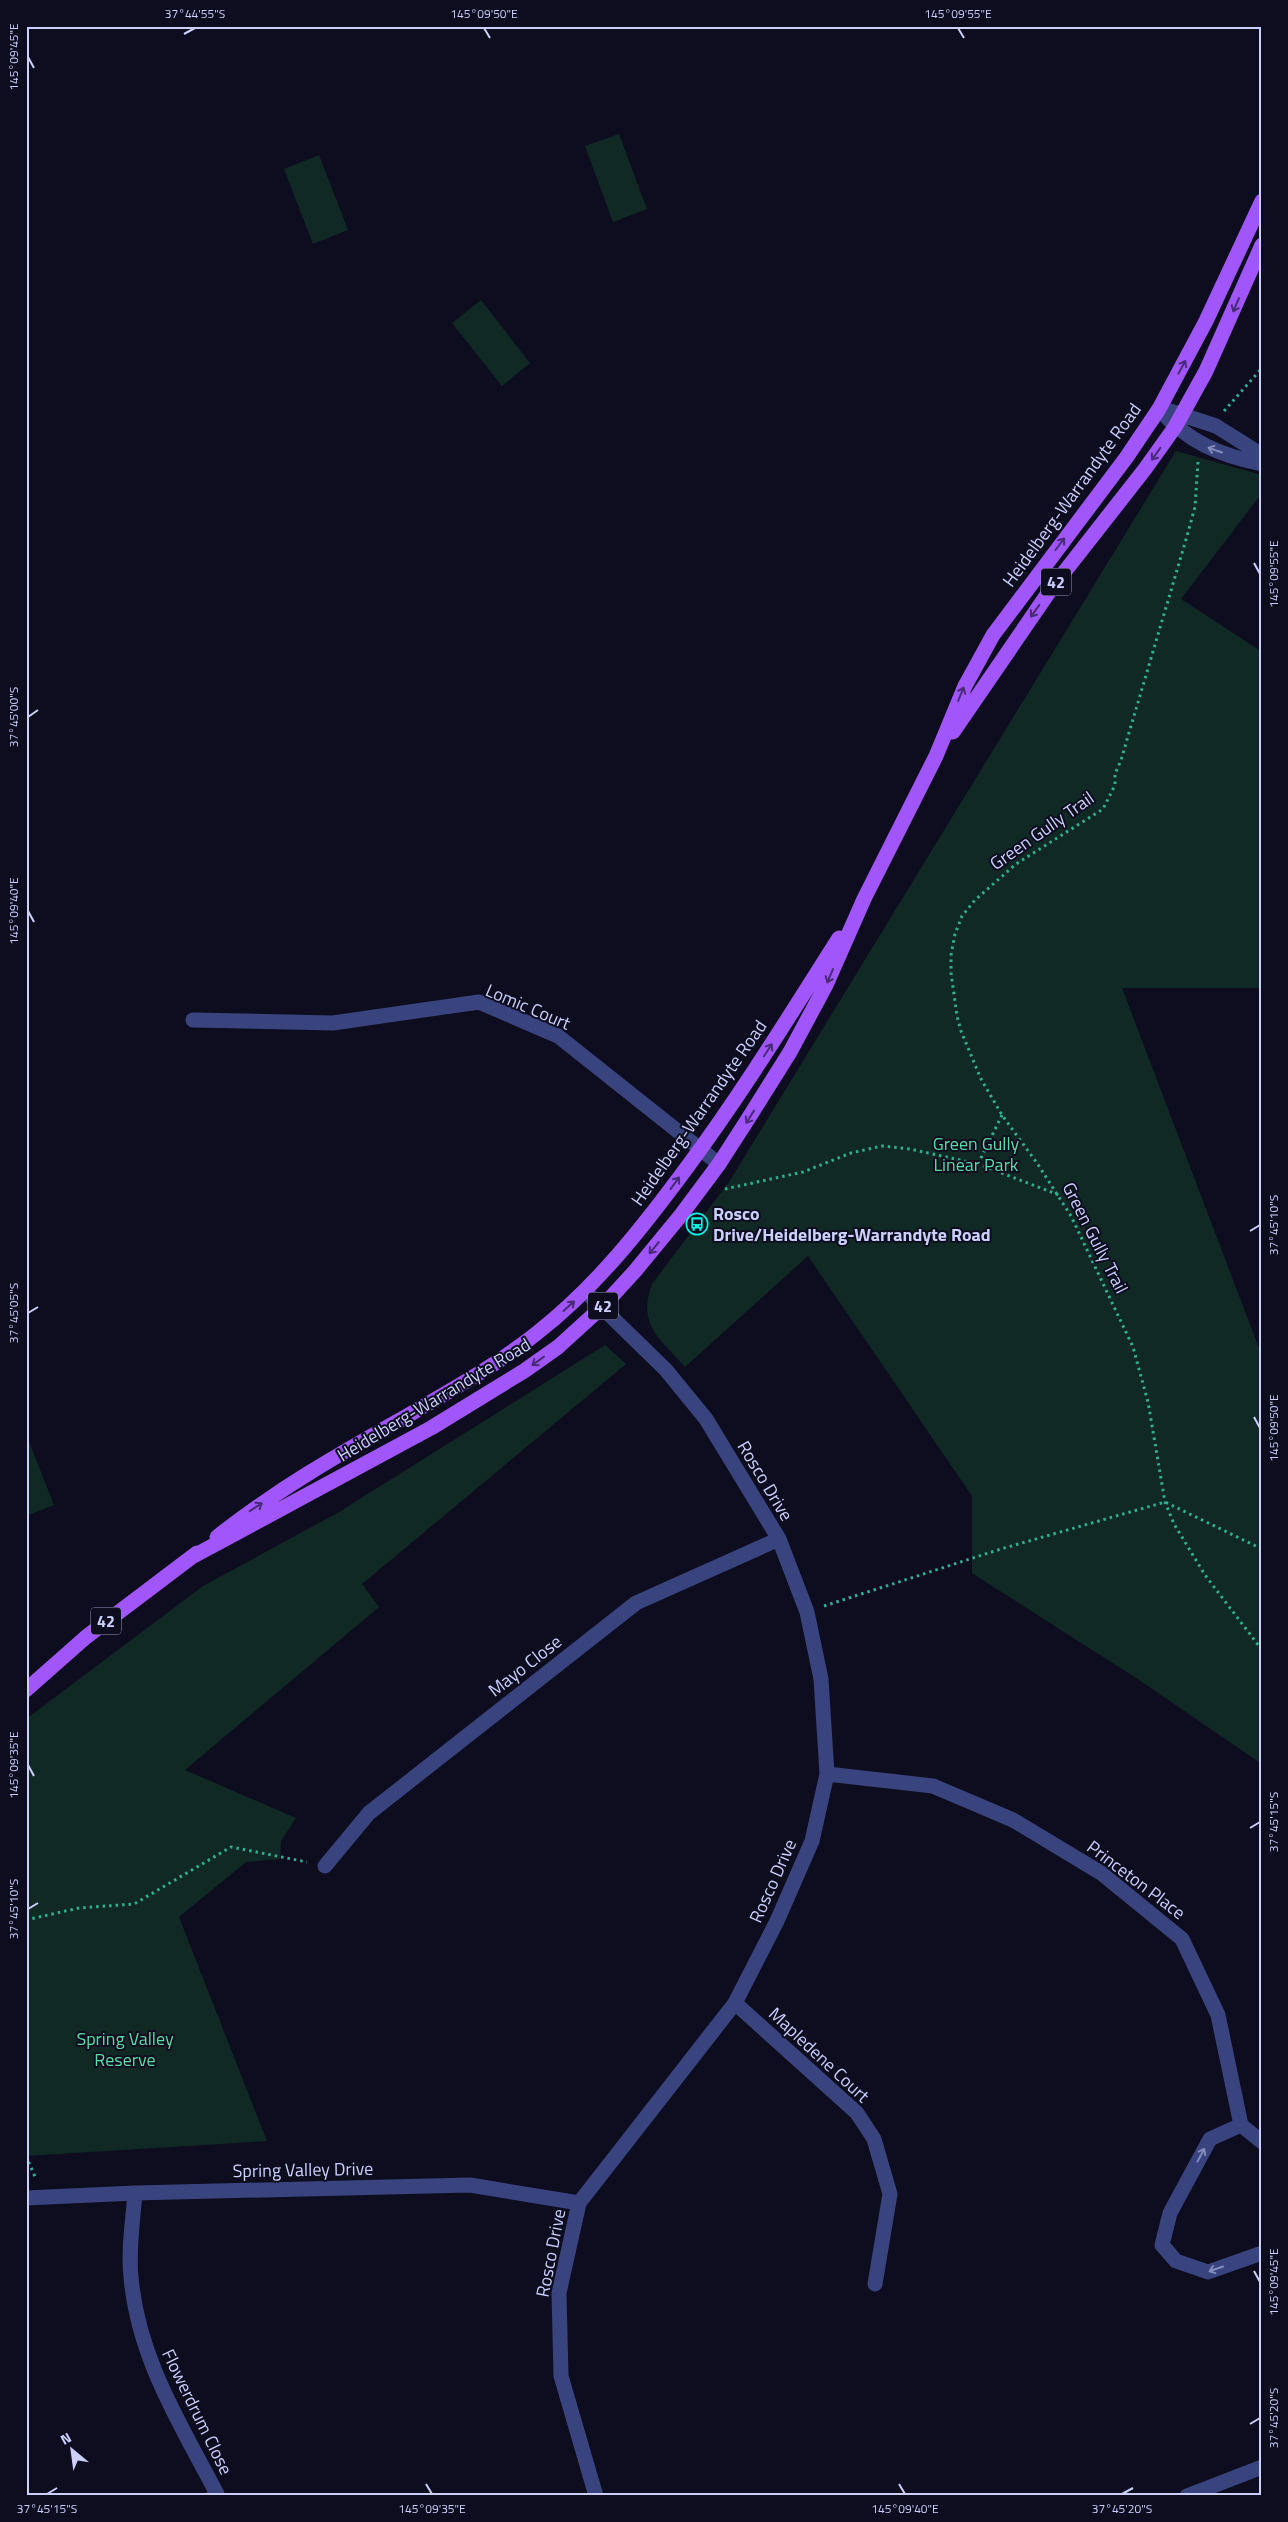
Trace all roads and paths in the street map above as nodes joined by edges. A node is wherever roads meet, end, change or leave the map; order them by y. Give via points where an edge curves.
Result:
1 (1262, 201) edge
2 (1262, 245) edge
3 (1262, 368) edge
4 (1159, 409) junction
5 (1183, 414) junction
6 (1216, 426) junction
7 (1175, 428) junction
8 (1203, 446) junction
9 (1262, 455) edge
10 (1262, 464) edge
11 (936, 756) junction
12 (864, 899) junction
13 (193, 1020) dead end
14 (1002, 1115) junction
15 (701, 1150) junction
16 (720, 1164) junction
17 (978, 1164) junction
18 (724, 1189) dead end
19 (1059, 1195) junction
20 (585, 1291) junction
21 (602, 1307) junction
22 (1165, 1502) junction
23 (779, 1539) junction
24 (1262, 1549) edge
25 (190, 1558) junction
26 (806, 1612) junction
27 (1262, 1650) edge
28 (26, 1690) edge
29 (827, 1774) junction
30 (325, 1866) joint
31 (26, 1920) edge
32 (735, 2003) junction
33 (1241, 2125) junction
34 (1262, 2142) edge
35 (135, 2193) junction
36 (26, 2198) edge
37 (579, 2203) junction
38 (1262, 2253) edge
39 (876, 2284) dead end
40 (1262, 2467) edge
41 (1193, 2495) edge
42 (213, 2496) edge
43 (596, 2496) edge

4 -> 1 main road, Heidelberg-Warrandyte Road / 42 via 1206,322
2 -> 5 main road, Heidelberg-Warrandyte Road / 42 via 1225,331
3 - 6 path via 1235,402 1224,410
4 - 5 street
4 - 7 street
11 -> 4 main road, Heidelberg-Warrandyte Road / 42 via 965,686 993,635
5 - 6 street
5 - 7 main road, Heidelberg-Warrandyte Road / 42
6 - 9 street
7 - 8 street
7 -> 11 main road, Heidelberg-Warrandyte Road / 42 via 1051,589
10 -> 8 street
8 - 14 path, Green Gully Trail via 1198,455 1195,506 1185,543 1115,774 1115,785 1103,809 997,878 962,916 955,934 951,973 961,1031 981,1079
11 - 12 main road, Heidelberg-Warrandyte Road / 42
15 -> 12 main road, Heidelberg-Warrandyte Road / 42
12 -> 16 main road, Heidelberg-Warrandyte Road / 42 via 826,986 790,1052
13 - 15 street, Lomic Court via 333,1023 479,1002 558,1036
14 - 17 path
14 - 19 path, Green Gully Trail
15 - 16 street, Lomic Court
20 -> 15 main road, Heidelberg-Warrandyte Road / 42 via 653,1214
16 -> 21 main road, Heidelberg-Warrandyte Road / 42 via 635,1271
17 - 18 path via 882,1146 851,1153 802,1172
17 - 19 path
19 - 22 path, Green Gully Trail via 1133,1346 1148,1402
20 - 21 street, Rosco Drive
25 -> 20 main road, Heidelberg-Warrandyte Road / 42 via 248,1512 312,1471 503,1359
21 - 23 street, Rosco Drive via 666,1370 706,1419
21 -> 25 main road, Heidelberg-Warrandyte Road / 42 via 558,1347 485,1396 349,1474
22 - 24 path
22 - 26 path via 1001,1548
22 - 27 path, Green Gully Trail via 1190,1552
23 - 26 street, Rosco Drive
23 - 30 street, Mayo Close via 636,1603 369,1813
25 - 28 main road, Heidelberg-Warrandyte Road / 42 via 86,1637
26 - 29 street, Rosco Drive via 821,1679
29 - 32 street, Rosco Drive via 812,1841 777,1921
29 - 33 street, Princeton Place via 933,1786 1013,1820 1102,1873 1182,1939 1218,2015
30 - 31 path via 231,1847 134,1904 79,1908
32 - 37 street, Rosco Drive
32 - 39 street, Mapledene Court via 857,2113 874,2138 890,2194
33 - 34 street
38 -> 33 street via 1208,2272 1176,2261 1162,2246 1170,2213 1210,2139
35 - 36 street, Spring Valley Drive
35 - 37 street, Spring Valley Drive via 470,2185
35 - 42 street, Flowerdrum Close via 130,2274 137,2323 158,2384 217,2494
37 - 43 street, Rosco Drive via 559,2293 561,2376
40 - 41 street

